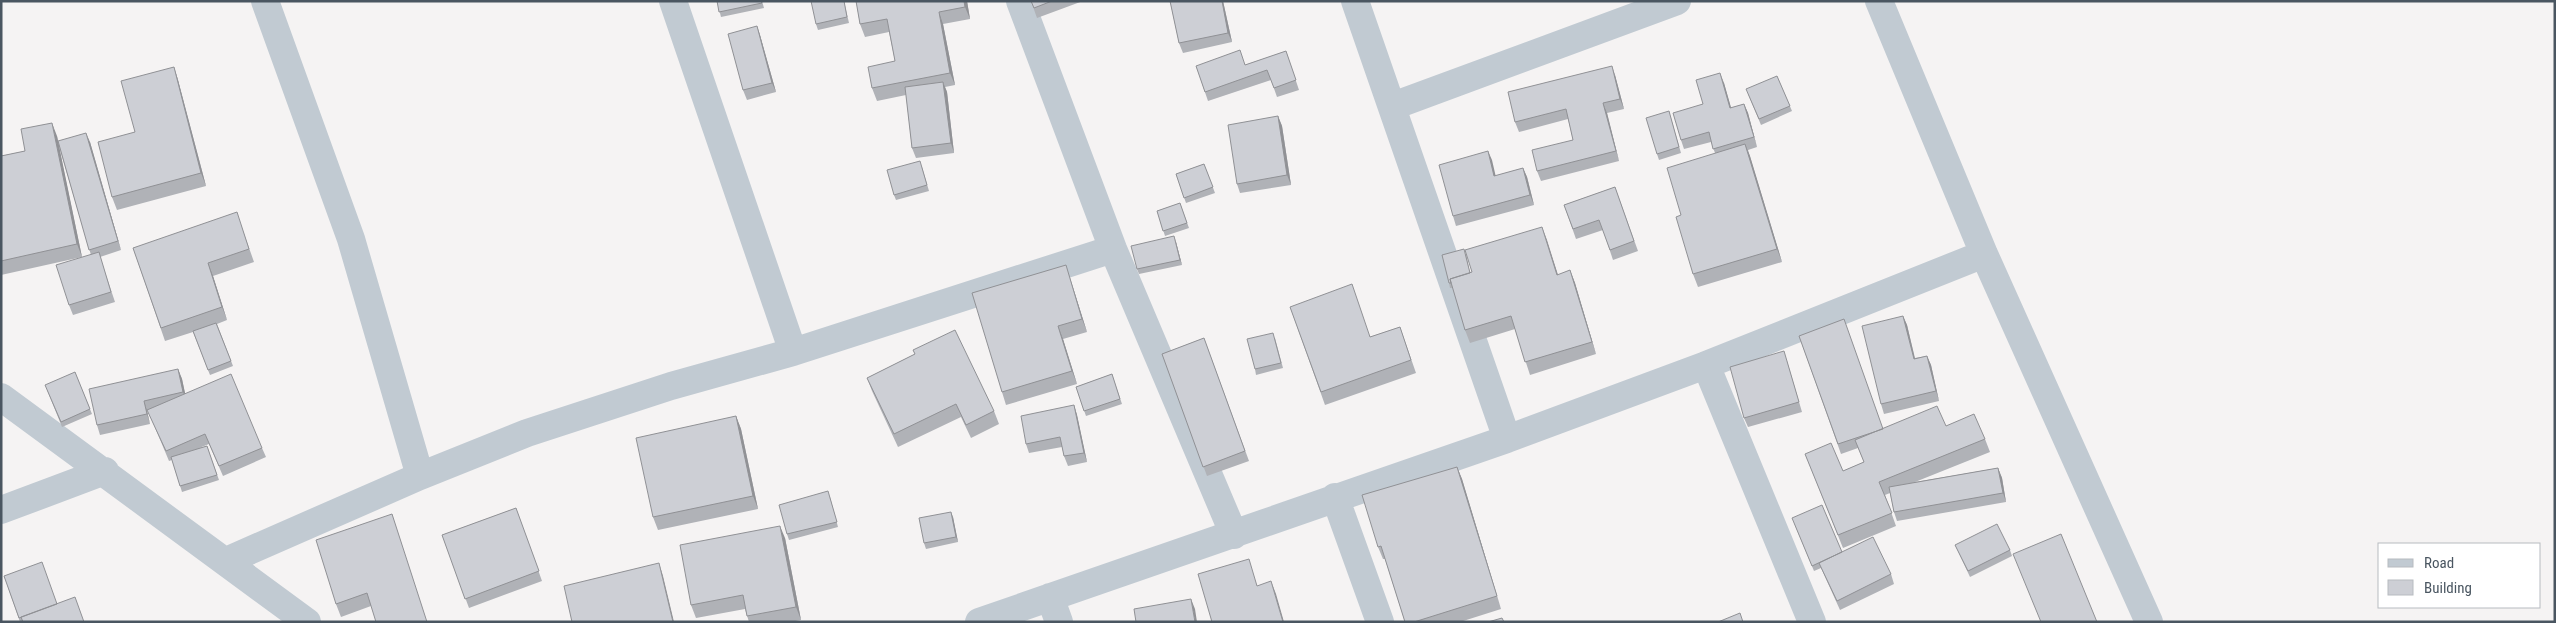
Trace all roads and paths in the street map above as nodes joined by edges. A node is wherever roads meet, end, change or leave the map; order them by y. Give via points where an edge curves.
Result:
1 (265, 1) edge
2 (673, 1) edge
3 (1020, 1) edge
4 (1355, 1) edge
5 (1677, 1) edge
6 (1879, 1) edge
7 (1392, 106) junction
8 (1113, 249) junction
9 (1984, 254) junction
10 (793, 352) junction
11 (1706, 365) junction
12 (1, 397) edge
13 (1507, 440) junction
14 (105, 471) junction
15 (420, 476) junction
16 (1335, 497) junction
17 (1, 510) edge
18 (1234, 535) junction
19 (226, 561) junction
20 (1055, 610) edge
21 (307, 622) edge
22 (979, 622) edge
23 (1380, 622) edge
24 (1812, 622) edge
25 (2149, 622) edge

1 - 15 street via 351,239
2 - 10 street
3 - 8 street
4 - 7 street
5 - 7 street
6 - 9 street
7 - 13 street
8 - 10 street
8 - 18 street
9 - 11 street
9 - 25 street
10 - 15 street via 670,386 527,433
11 - 13 street
11 - 24 street
12 - 14 street
13 - 16 street
14 - 17 street
14 - 19 street
15 - 19 street
16 - 18 street
16 - 23 street
18 - 20 street
19 - 21 street
20 - 22 street

